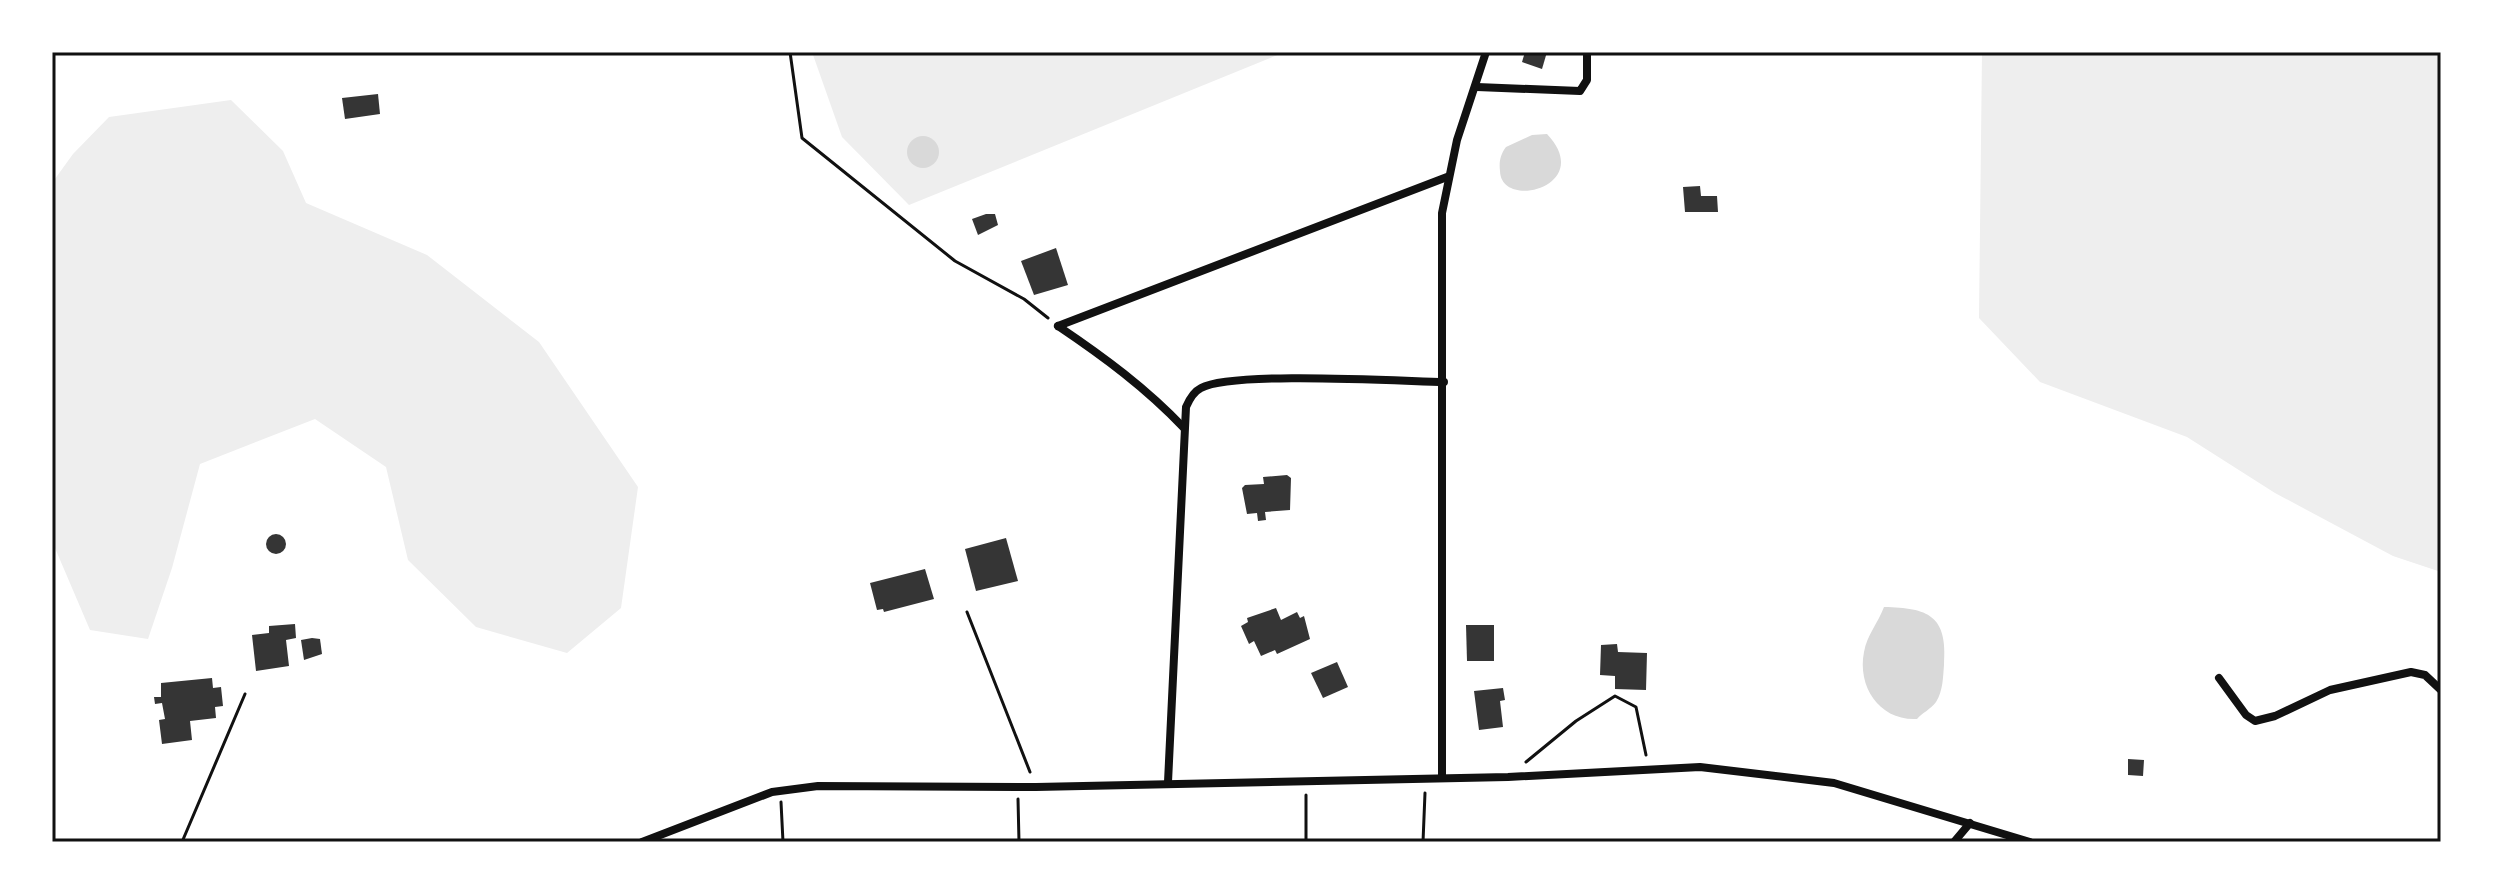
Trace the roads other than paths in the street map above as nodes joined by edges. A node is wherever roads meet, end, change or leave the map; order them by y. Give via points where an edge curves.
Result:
1 (1486, 52) edge
2 (1587, 52) edge
3 (1477, 87) junction
4 (1447, 177) junction
5 (1444, 382) junction
6 (1185, 428) junction
7 (2219, 678) dead end
8 (2441, 690) edge
9 (1442, 778) junction
10 (1168, 782) junction
11 (1970, 823) junction
12 (642, 842) edge
13 (1954, 842) edge
14 (2030, 842) edge

1 - 3 street
2 - 3 street via 1587,80 1580,91
3 - 4 street
4 - 5 street via 1442,213
4 - 6 street via 1058,326 1113,363
5 - 6 street via 1220,383 1191,396
5 - 9 street
6 - 10 street
7 - 8 street via 2255,721 2330,690 2411,672 2425,675
9 - 10 street
9 - 11 street via 1726,768 1834,783
10 - 12 street via 781,790
11 - 13 street
11 - 14 street

